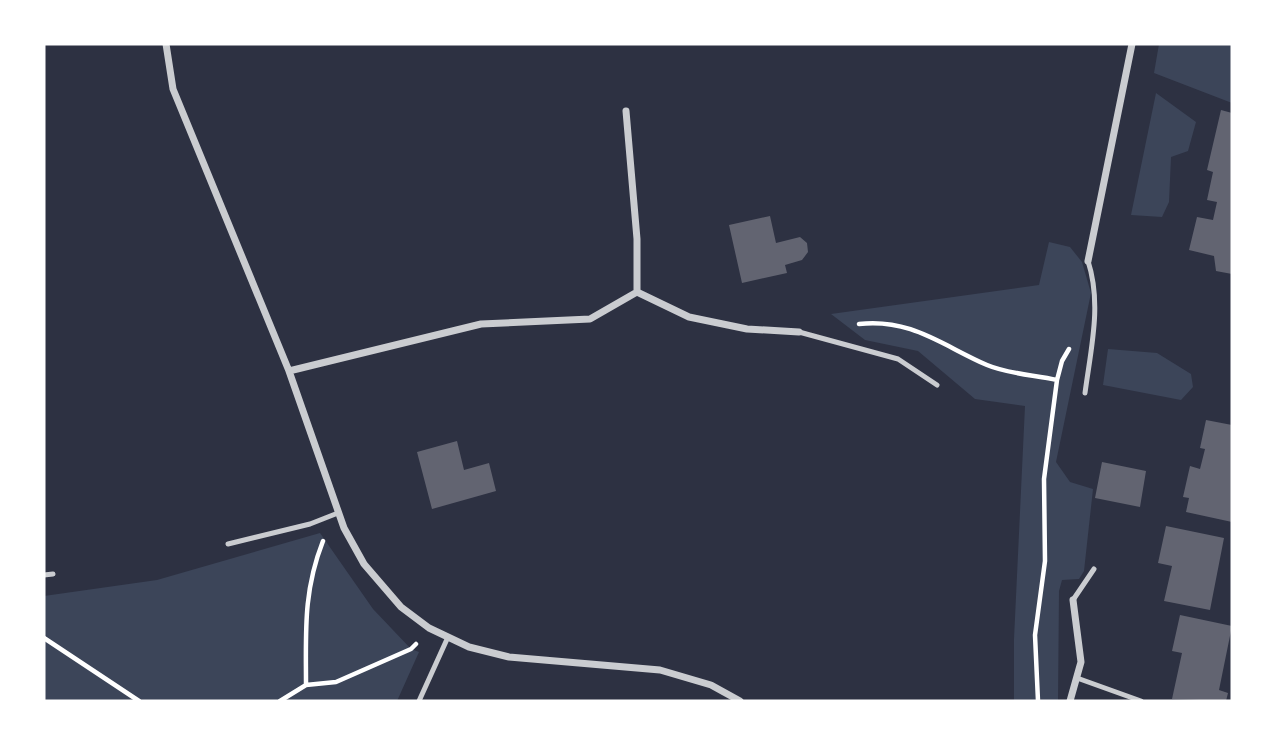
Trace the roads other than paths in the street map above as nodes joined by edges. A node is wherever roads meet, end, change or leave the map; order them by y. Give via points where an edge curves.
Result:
1 (166, 44) edge
2 (1132, 44) edge
3 (625, 111) dead end
4 (1088, 261) joint
5 (637, 292) junction
6 (799, 332) joint
7 (289, 371) junction
8 (937, 385) dead end
9 (1085, 393) dead end
10 (338, 513) junction
11 (228, 544) dead end
12 (1094, 569) dead end
13 (53, 574) dead end
14 (44, 575) edge
15 (1073, 600) joint
16 (448, 637) junction
17 (1077, 678) junction
18 (419, 701) edge
19 (740, 701) edge
20 (1070, 701) edge
21 (1141, 701) edge

1 - 7 street via 173,89
2 - 4 street
3 - 5 street via 637,239
4 - 9 lane via 1096,285
5 - 6 street via 690,317 747,330
5 - 7 street via 590,319 481,324
6 - 8 lane via 898,359
7 - 10 street
10 - 11 lane
10 - 16 street via 364,564 401,607
12 - 15 lane
13 - 14 lane
15 - 17 street via 1081,662
16 - 18 lane
16 - 19 street via 509,657 660,670 711,684
17 - 20 street
17 - 21 lane

